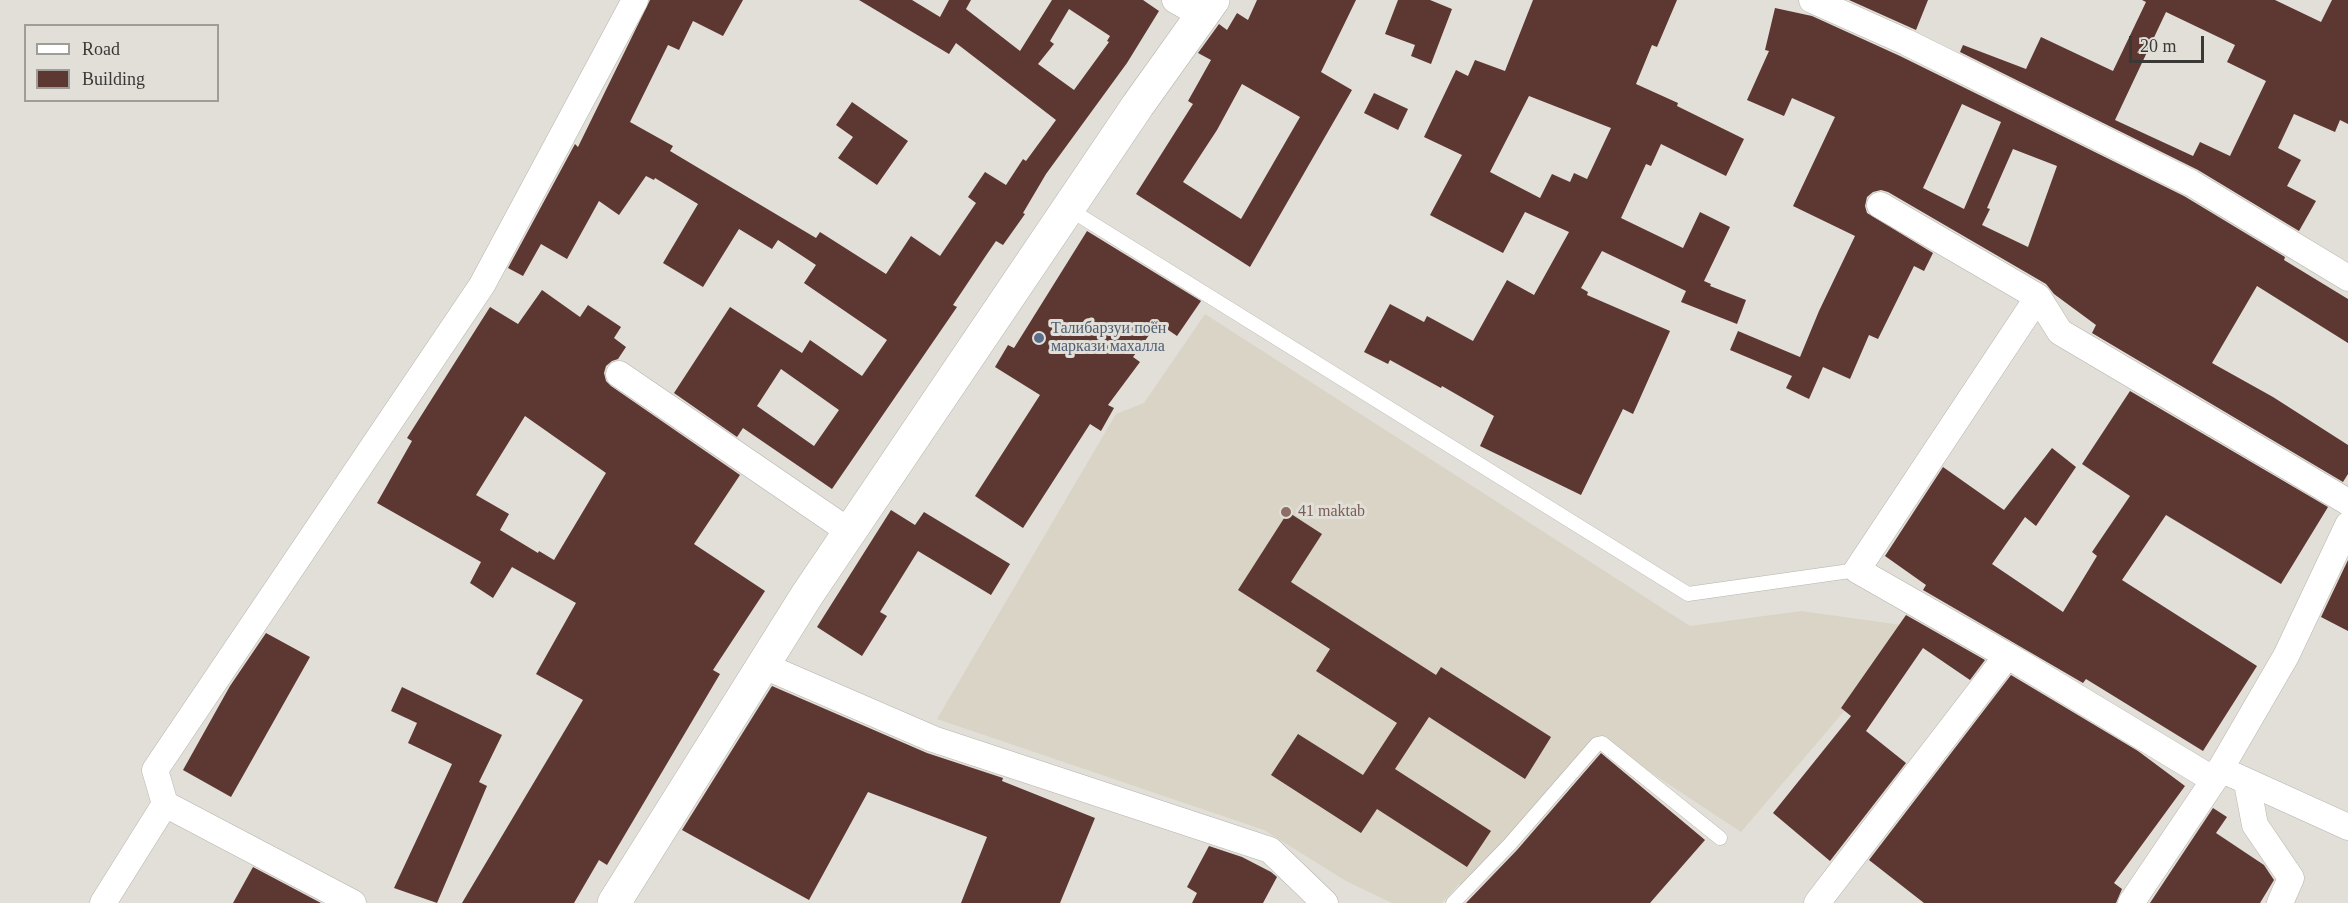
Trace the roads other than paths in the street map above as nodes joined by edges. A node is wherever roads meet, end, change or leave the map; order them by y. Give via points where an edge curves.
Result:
1 (635, 0) edge
2 (1812, 0) edge
3 (1196, 5) edge
4 (1880, 206) dead end
5 (1069, 209) junction
6 (2348, 278) edge
7 (2038, 297) junction
8 (619, 374) dead end
9 (2348, 502) edge
10 (2348, 525) edge
11 (850, 532) junction
12 (1857, 570) junction
13 (2007, 656) junction
14 (762, 664) junction
15 (2217, 775) junction
16 (2247, 783) junction
17 (165, 804) junction
18 (2348, 827) edge
19 (1720, 838) dead end
20 (103, 903) edge
21 (353, 903) edge
22 (614, 903) edge
23 (1325, 903) edge
24 (1453, 903) edge
25 (1817, 903) edge
26 (2131, 903) edge
27 (2280, 903) edge

1 - 17 street via 482,285 155,770
2 - 6 street via 1906,42 2191,183
3 - 5 street
4 - 7 street
5 - 11 street
5 - 12 lane via 1688,594
7 - 9 street via 2060,332
7 - 12 street
8 - 11 street
10 - 15 street via 2286,656
11 - 14 street
12 - 13 street
13 - 15 street
13 - 25 street
14 - 22 street
14 - 23 street via 933,739 1270,850
15 - 16 street
15 - 26 street
16 - 18 street
16 - 27 street via 2255,825 2291,878
17 - 20 street
17 - 21 street
19 - 24 lane via 1602,744 1596,744

